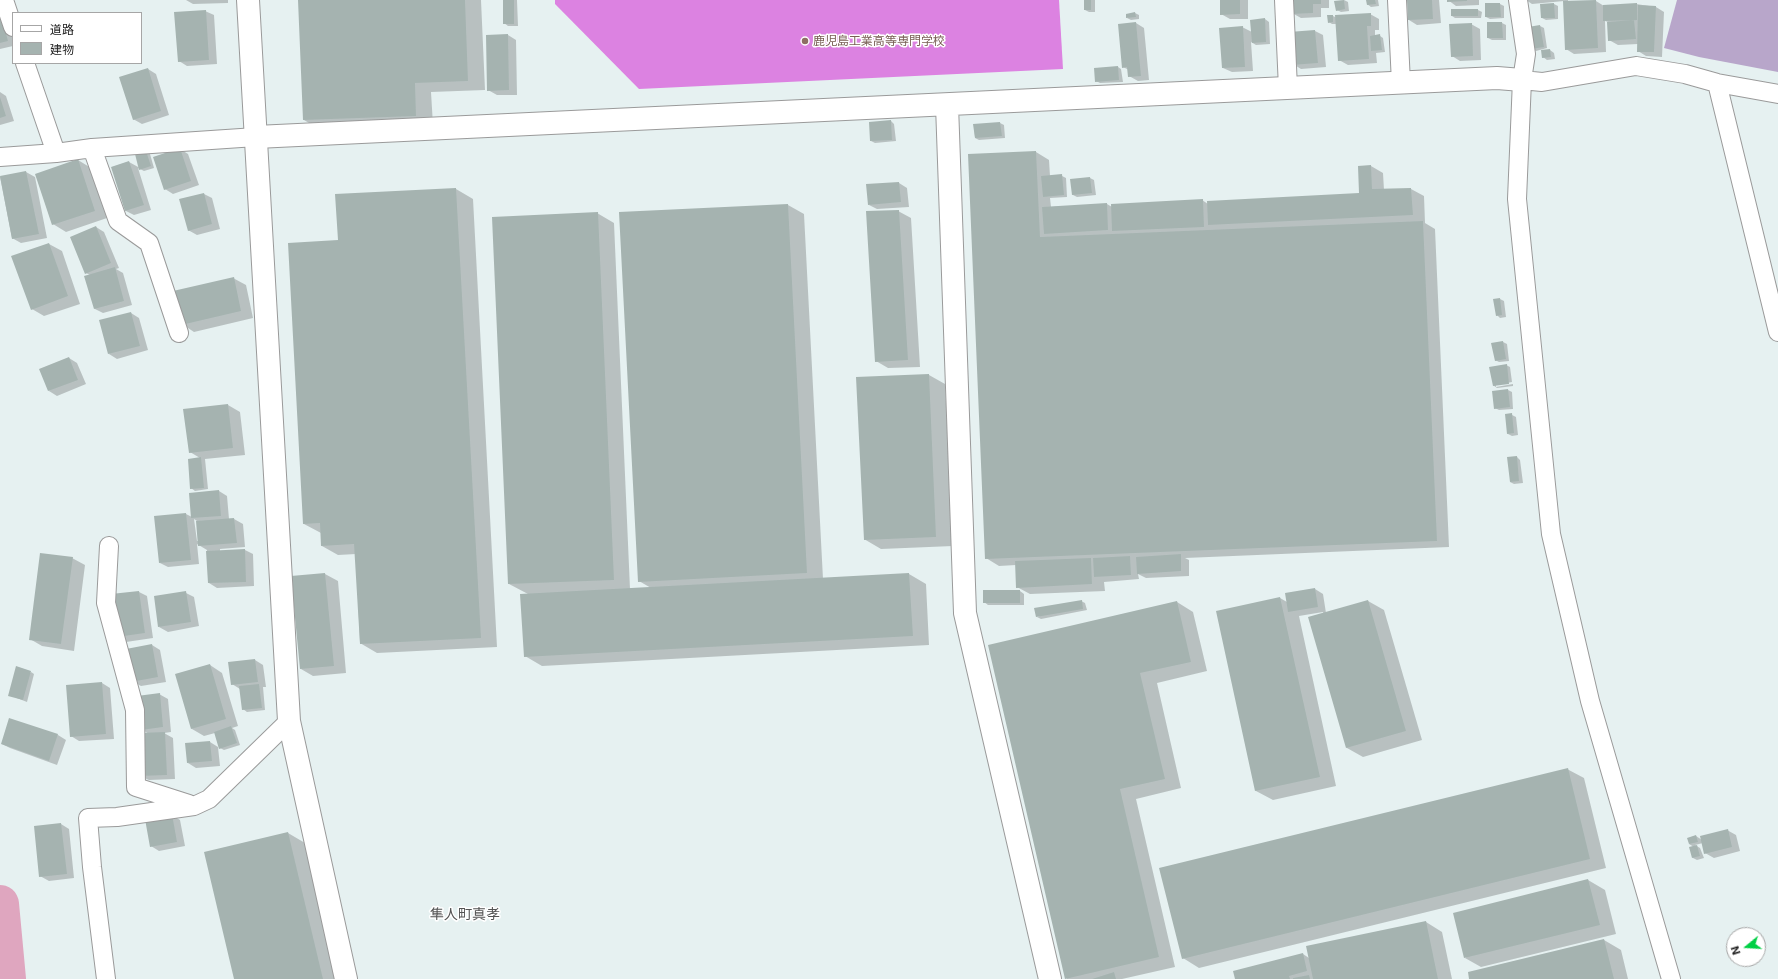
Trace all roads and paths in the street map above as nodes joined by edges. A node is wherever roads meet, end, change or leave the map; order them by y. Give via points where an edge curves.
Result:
1 (4, 0) edge
2 (248, 0) edge
3 (1284, 0) edge
4 (1397, 0) edge
5 (1518, 0) edge
6 (12, 24) edge
7 (25, 64) edge
8 (1522, 80) junction
9 (1401, 83) junction
10 (1717, 83) junction
11 (1288, 88) junction
12 (1778, 94) edge
13 (947, 105) junction
14 (256, 137) junction
15 (92, 148) junction
16 (56, 153) junction
17 (0, 157) edge
18 (1778, 332) edge
19 (179, 333) dead end
20 (109, 546) dead end
21 (289, 722) junction
22 (194, 806) junction
23 (106, 979) edge
24 (346, 979) edge
25 (1050, 979) edge
26 (1671, 979) edge

1 - 6 street
2 - 14 street
3 - 11 street
4 - 9 street
5 - 8 street via 1526,54
7 - 16 street
8 - 9 street via 1497,78
8 - 10 street via 1548,81 1636,66 1685,74
8 - 26 street via 1517,199 1550,534 1590,701
9 - 11 street
10 - 12 street
10 - 18 street
11 - 13 street
13 - 14 street
13 - 25 street via 965,613
14 - 15 street
14 - 21 street
15 - 16 street
15 - 19 street via 118,221 149,243
16 - 17 street
20 - 22 street via 106,603 135,710 136,787
21 - 22 street via 209,799
21 - 24 street
22 - 23 street via 117,817 88,818

